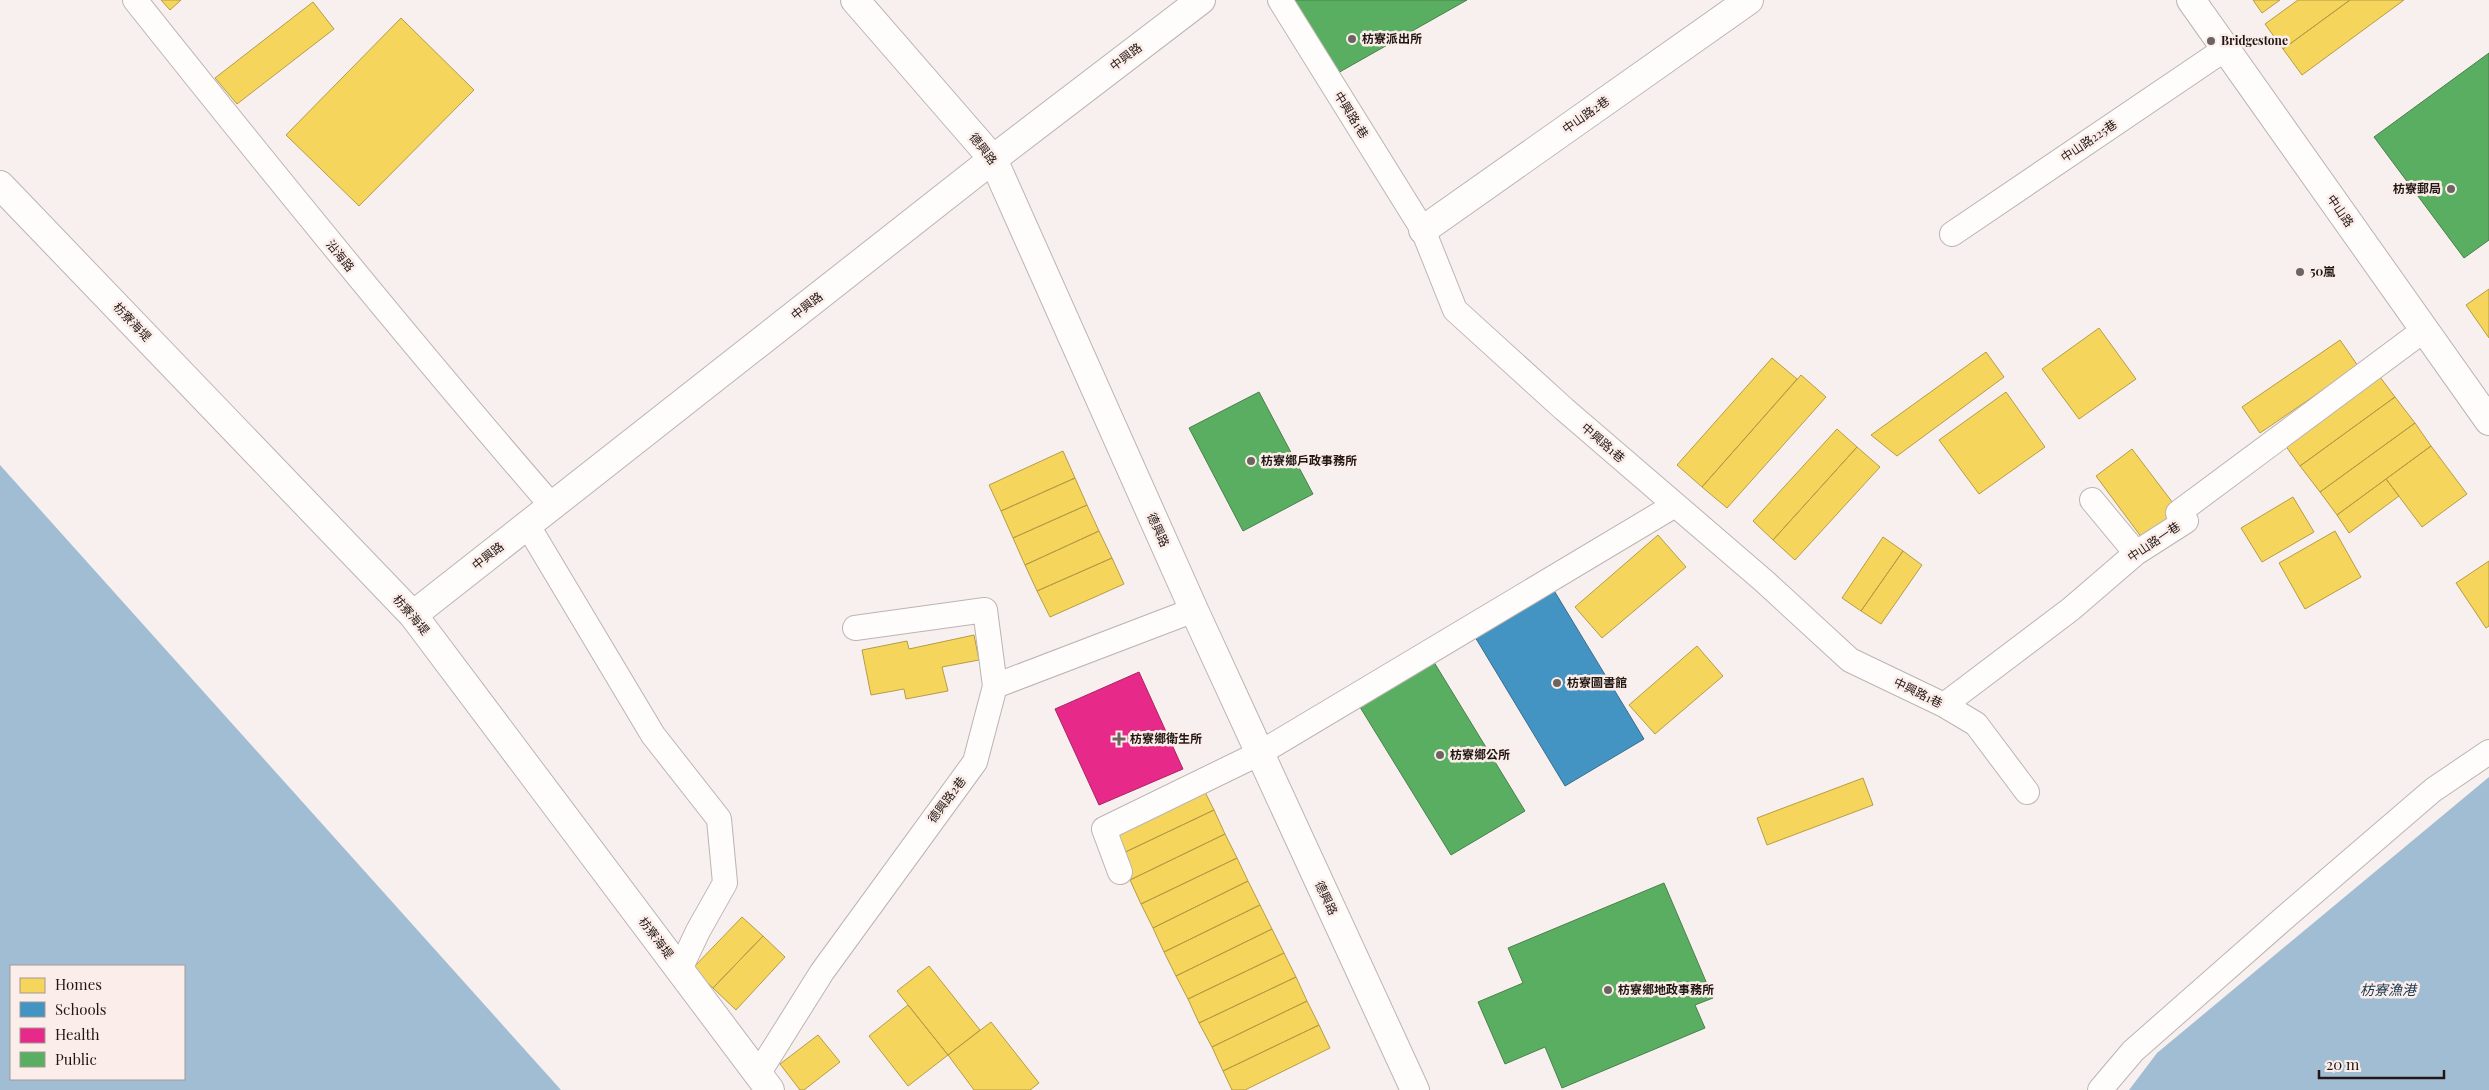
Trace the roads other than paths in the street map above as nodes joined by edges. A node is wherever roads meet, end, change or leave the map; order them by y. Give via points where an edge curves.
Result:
1 (134, 0) edge
2 (855, 0) edge
3 (1201, 0) edge
4 (1280, 0) edge
5 (1749, 0) edge
6 (2191, 0) edge
7 (2225, 49) junction
8 (993, 159) junction
9 (0, 185) edge
10 (1423, 230) junction
11 (1952, 234) dead end
12 (2424, 330) junction
13 (2489, 421) edge
14 (2092, 500) dead end
15 (1675, 505) junction
16 (552, 506) junction
17 (528, 526) junction
18 (2136, 553) junction
19 (1194, 610) junction
20 (414, 614) junction
21 (854, 628) dead end
22 (995, 686) junction
23 (1944, 705) junction
24 (2489, 752) edge
25 (1260, 753) junction
26 (2026, 792) dead end
27 (1120, 872) dead end
28 (680, 969) junction
29 (764, 1082) edge
30 (1412, 1089) edge
31 (2100, 1090) edge

1 - 16 lane, 沿海路 via 416,349
2 - 8 street, 德興路
3 - 8 street, 中興路
4 - 10 lane, 中興路1巷
5 - 10 street, 中山路2巷
6 - 7 street, 中山路
7 - 11 lane, 中山路225巷
7 - 12 street, 中山路
8 - 16 street, 中興路
8 - 19 street, 德興路
9 - 20 street, 枋寮海堤
10 - 15 lane, 中興路1巷 via 1455,310
12 - 13 street, 中山路
12 - 18 lane, 中山路一巷 via 2178,513 2186,522
14 - 18 lane
15 - 23 lane, 中興路1巷 via 1764,580 1850,660
15 - 25 lane
16 - 17 street, 中興路
17 - 20 street, 中興路
17 - 28 lane via 653,735 719,819 725,883
18 - 23 lane, 中山路一巷 via 2071,609
19 - 22 lane
19 - 25 street, 德興路
20 - 28 street, 枋寮海堤
21 - 22 lane, 德興路2巷 via 985,610
22 - 29 lane, 德興路2巷 via 975,762 822,972
23 - 26 lane, 中興路1巷 via 1976,724
24 - 31 lane via 2433,790 2283,919 2133,1050
25 - 27 lane via 1104,829
25 - 30 street, 德興路
28 - 29 street, 枋寮海堤

